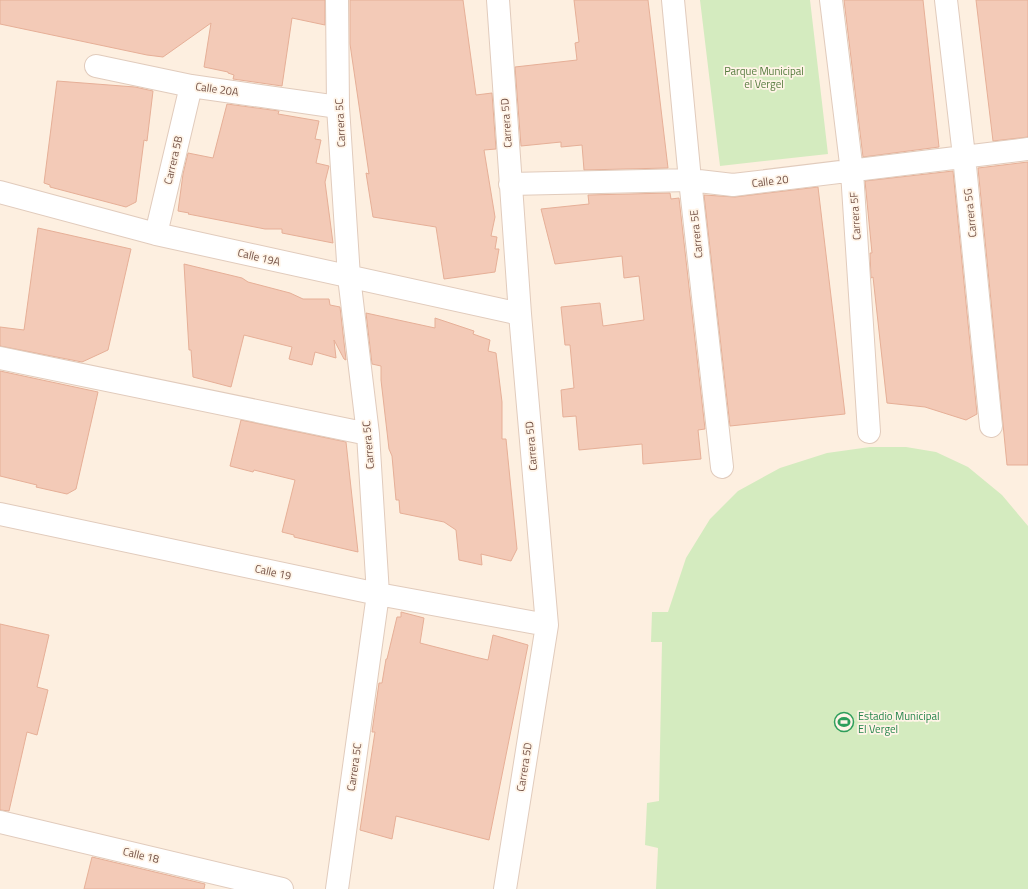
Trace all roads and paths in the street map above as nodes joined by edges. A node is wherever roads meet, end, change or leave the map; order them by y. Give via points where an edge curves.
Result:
1 (337, 0) edge
2 (498, 0) edge
3 (674, 0) edge
4 (831, 0) edge
5 (946, 0) edge
6 (96, 66) dead end
7 (191, 86) junction
8 (338, 107) junction
9 (1028, 149) edge
10 (964, 156) junction
11 (852, 172) junction
12 (690, 180) junction
13 (510, 184) junction
14 (0, 192) edge
15 (156, 234) junction
16 (349, 277) junction
17 (520, 314) junction
18 (0, 358) edge
19 (991, 426) dead end
20 (868, 432) dead end
21 (368, 434) junction
22 (722, 467) dead end
23 (0, 514) edge
24 (378, 594) junction
25 (547, 625) junction
26 (0, 822) edge
27 (282, 889) edge
28 (337, 889) edge
29 (505, 889) edge

1 - 8 street, Carrera 5C
2 - 13 street, Carrera 5D
3 - 12 street, Carrera 5E
4 - 11 street, Carrera 5F
5 - 10 street, Carrera 5G
6 - 7 street, Calle 20A
7 - 8 street, Calle 20A
7 - 15 street, Carrera 5B
8 - 16 street, Carrera 5C
9 - 10 street, Calle 20
10 - 11 street, Calle 20
10 - 19 street, Carrera 5G
11 - 12 street, Calle 20 via 733,185
11 - 20 street, Carrera 5F
12 - 13 street, Calle 20
12 - 22 street, Carrera 5E
13 - 17 street, Carrera 5D
14 - 15 street, Calle 19A
15 - 16 street, Calle 19A
16 - 17 street, Calle 19A
16 - 21 street, Carrera 5C
17 - 25 street, Carrera 5D
18 - 21 street
21 - 24 street, Carrera 5C
23 - 24 street, Calle 19
24 - 25 street, Calle 19
24 - 28 street, Carrera 5C
25 - 29 street, Carrera 5D
26 - 27 street, Calle 18

